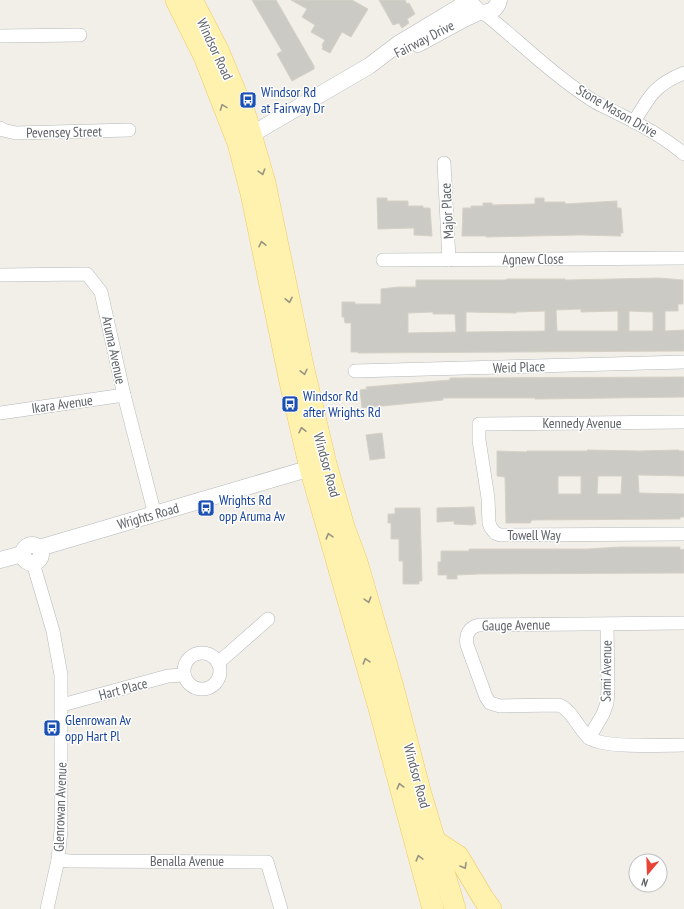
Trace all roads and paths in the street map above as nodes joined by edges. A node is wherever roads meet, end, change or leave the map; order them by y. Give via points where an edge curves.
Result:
1 (176, 0) edge
2 (192, 0) edge
3 (483, 6) edge
4 (80, 35) dead end
5 (0, 36) edge
6 (684, 73) edge
7 (634, 122) junction
8 (0, 128) edge
9 (129, 130) dead end
10 (244, 139) junction
11 (684, 154) edge
12 (444, 163) dead end
13 (684, 258) edge
14 (383, 260) dead end
15 (450, 260) junction
16 (0, 275) edge
17 (684, 362) edge
18 (355, 371) dead end
19 (124, 395) junction
20 (0, 412) edge
21 (684, 422) edge
22 (479, 424) joint
23 (318, 466) junction
24 (155, 515) junction
25 (684, 534) edge
26 (28, 558) junction
27 (0, 560) edge
28 (268, 619) dead end
29 (684, 623) edge
30 (607, 625) junction
31 (218, 663) junction
32 (184, 674) junction
33 (62, 705) junction
34 (589, 738) junction
35 (684, 745) edge
36 (435, 841) junction
37 (58, 860) junction
38 (47, 909) edge
39 (281, 909) edge
40 (432, 909) edge
41 (455, 909) edge
42 (491, 909) edge

10 -> 1 main road, Windsor Road
2 - 10 main road, Windsor Road via 218,50 246,117
3 - 7 street, Stone Mason Drive via 560,77 587,96
3 - 10 street, Fairway Drive via 404,52 369,66
4 - 5 street
6 - 7 street via 659,87 650,96
7 - 11 street, Stone Mason Drive via 673,144
8 - 9 street, Pevensey Street via 16,133
10 - 23 main road, Windsor Road via 265,184 302,359
12 - 15 street, Major Place
13 - 15 street, Agnew Close
14 - 15 street, Agnew Close
16 - 19 street, Aruma Avenue via 87,274 102,292
17 - 18 street, Weid Place
19 - 20 street, Ikara Avenue
19 - 24 street, Aruma Avenue
21 - 22 street, Kennedy Avenue
22 - 25 street, Towell Way via 489,523 495,533 506,536
23 - 24 street, Wrights Road
23 -> 36 main road, Windsor Road via 357,562
40 -> 23 main road, Windsor Road
24 - 26 street, Wrights Road via 39,548 35,545 27,546 24,549
26 - 27 street
26 - 33 street, Glenrowan Avenue via 59,656
28 - 31 street
29 - 30 street, Gauge Avenue
30 - 34 street, Sami Avenue via 607,703
30 - 34 street, Gauge Avenue via 479,625 469,631 466,638 490,703 500,706 559,705
31 - 32 street via 210,655 199,653 189,658
31 - 32 street via 218,679 215,684 205,689 190,684
32 - 33 street, Hart Place via 168,676
33 - 37 street, Glenrowan Avenue via 62,805
34 - 35 street via 617,745
36 - 41 main road, Windsor Road
36 -> 42 main road via 458,856
37 - 38 street, Glenrowan Avenue
37 - 39 street, Benalla Avenue via 267,862

